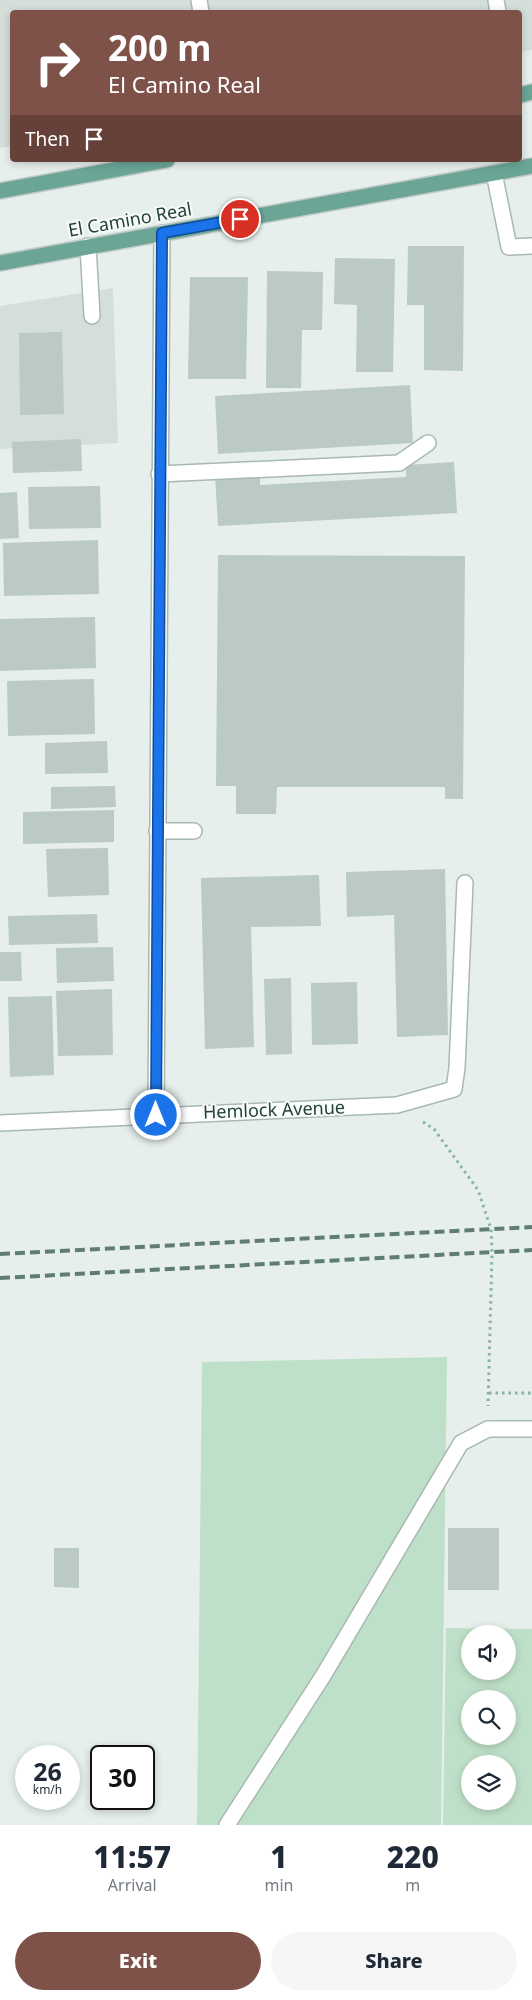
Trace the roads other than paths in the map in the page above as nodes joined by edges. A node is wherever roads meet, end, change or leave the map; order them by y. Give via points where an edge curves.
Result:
1 (157, 162) edge
2 (532, 166) edge
3 (494, 173) junction
4 (0, 192) edge
5 (162, 233) junction
6 (88, 246) junction
7 (532, 246) edge
8 (0, 263) edge
9 (92, 316) dead end
10 (428, 444) dead end
11 (159, 474) junction
12 (157, 831) junction
13 (194, 831) dead end
14 (464, 882) dead end
15 (156, 1115) junction
16 (0, 1123) edge
17 (532, 1429) edge
18 (227, 1825) edge

1 - 4 main road
2 - 3 main road, El Camino Real
3 - 5 main road, El Camino Real
3 - 7 street via 509,247
5 - 6 main road, El Camino Real
5 - 11 street
6 - 8 main road, El Camino Real
6 - 9 street
10 - 11 street via 399,463
11 - 12 street
12 - 13 street
12 - 15 street
14 - 15 street, Hemlock Avenue via 454,1089 398,1105
15 - 16 street, Hemlock Avenue
17 - 18 street via 488,1429 461,1443 323,1676

